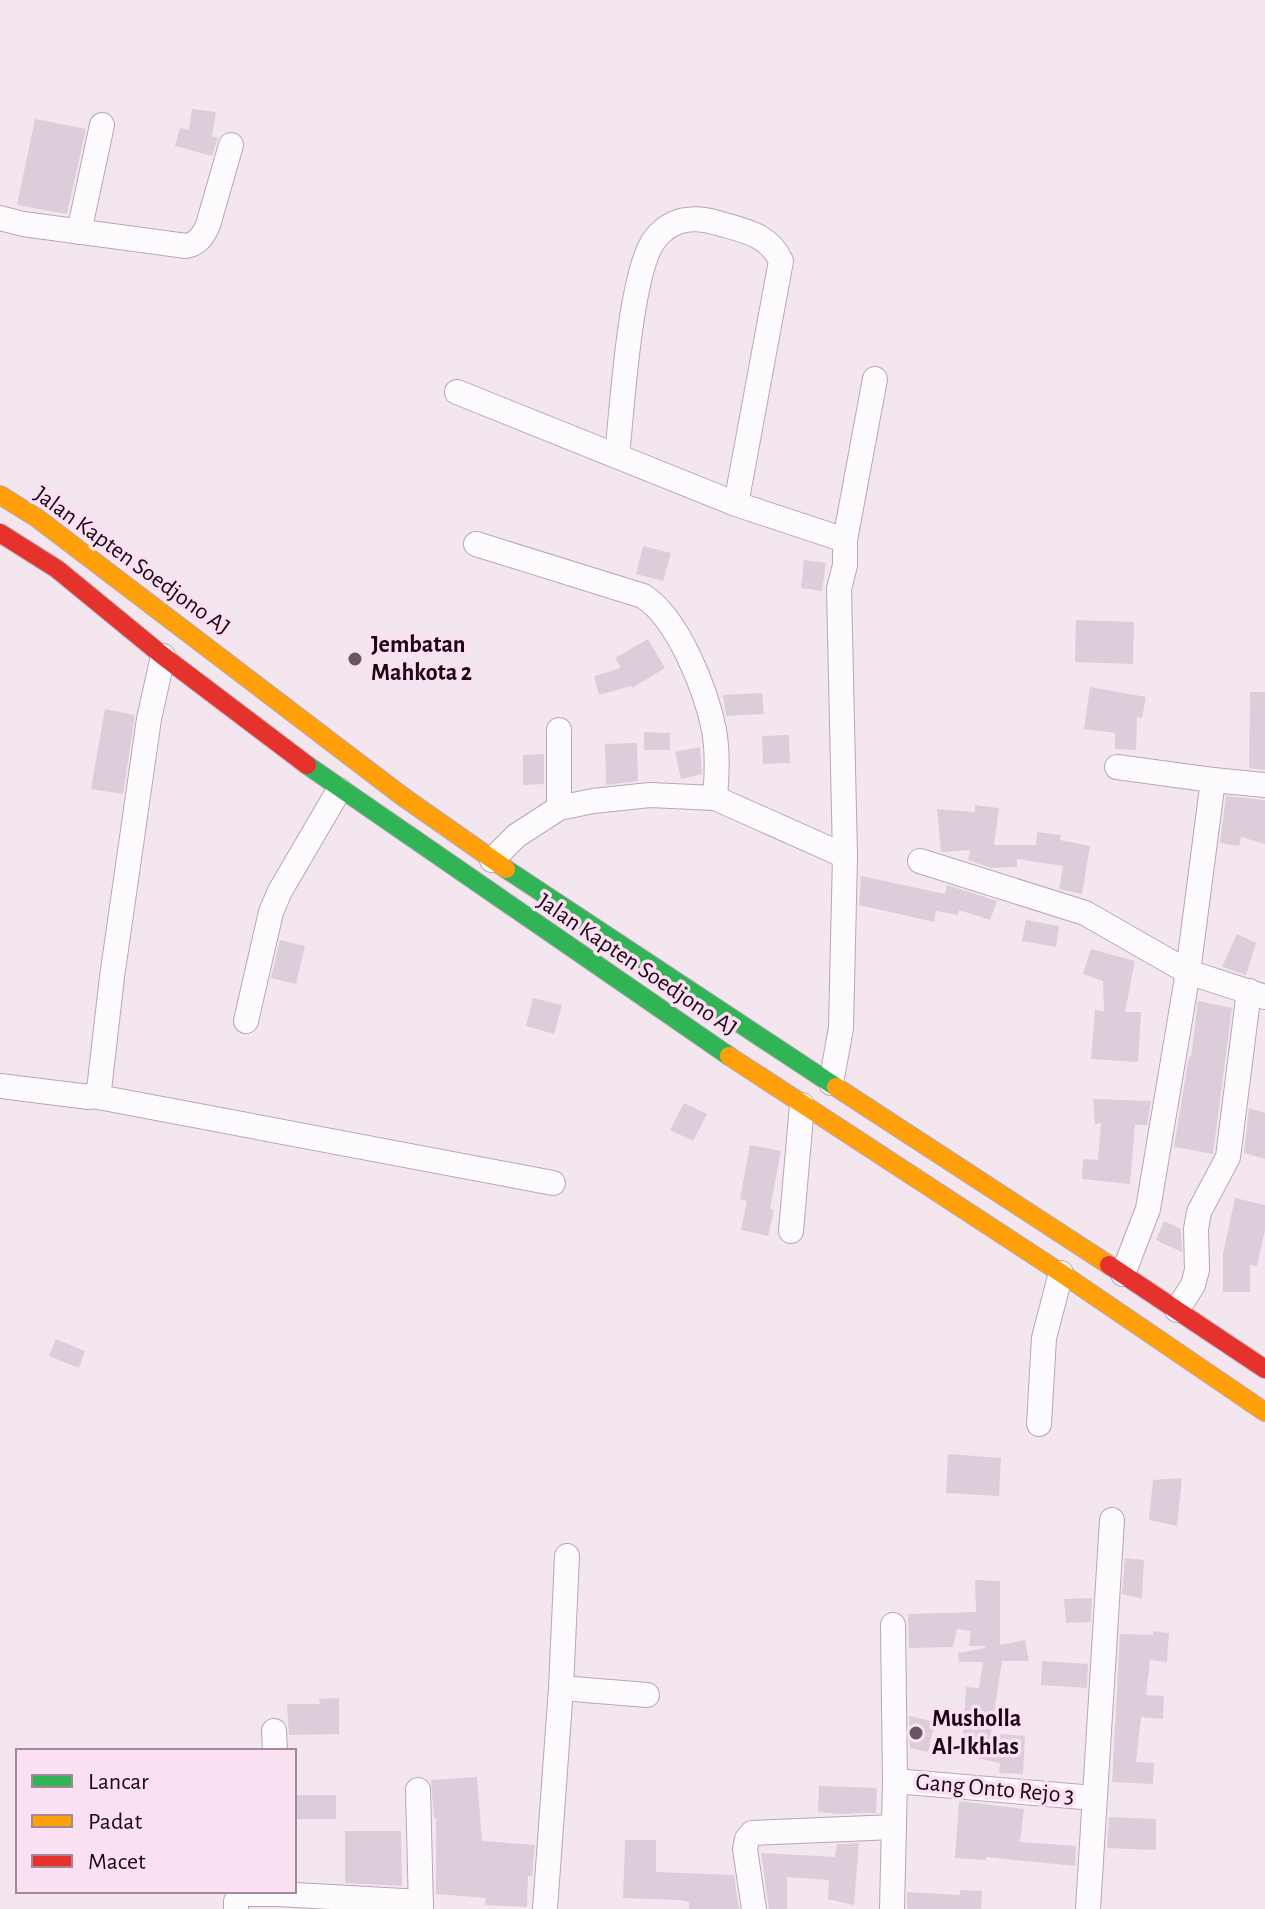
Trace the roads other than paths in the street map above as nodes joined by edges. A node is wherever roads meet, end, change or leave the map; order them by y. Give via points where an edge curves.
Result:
1 (102, 125) dead end
2 (231, 145) dead end
3 (0, 218) edge
4 (79, 232) junction
5 (875, 379) dead end
6 (457, 392) dead end
7 (617, 456) junction
8 (0, 495) edge
9 (736, 504) junction
10 (0, 533) edge
11 (845, 540) junction
12 (476, 544) dead end
13 (163, 656) junction
14 (559, 730) dead end
15 (1117, 767) dead end
16 (1213, 780) junction
17 (1265, 785) edge
18 (339, 790) junction
19 (715, 798) junction
20 (559, 808) junction
21 (845, 856) junction
22 (492, 860) junction
23 (920, 861) dead end
24 (1188, 972) junction
25 (1257, 994) edge
26 (246, 1021) dead end
27 (785, 1054) junction
28 (768, 1083) junction
29 (831, 1083) junction
30 (0, 1086) edge
31 (93, 1096) junction
32 (802, 1105) junction
33 (553, 1183) dead end
34 (791, 1231) dead end
35 (1061, 1273) junction
36 (1123, 1274) junction
37 (1177, 1310) junction
38 (1265, 1369) edge
39 (1265, 1412) edge
40 (1039, 1424) dead end
41 (1112, 1520) dead end
42 (567, 1556) dead end
43 (893, 1625) dead end
44 (561, 1688) junction
45 (647, 1695) dead end
46 (895, 1781) junction
47 (418, 1790) dead end
48 (1094, 1798) junction
49 (894, 1827) junction
50 (260, 1893) edge
51 (290, 1893) edge
52 (421, 1905) edge
53 (236, 1909) edge
54 (545, 1909) edge
55 (754, 1909) edge
56 (892, 1909) edge
57 (1088, 1909) edge

1 - 4 street
2 - 4 street via 208,225 192,245
3 - 4 street
5 - 11 street
6 - 7 street
7 - 9 street
7 - 9 street via 635,297 647,251 656,237 684,218 701,217 758,235 774,247 781,261
8 - 22 main road, Jalan Kapten Soedjono AJ
9 - 11 street
10 - 13 main road, Jalan Kapten Soedjono AJ via 57,569
11 - 21 street via 838,629
12 - 19 street via 643,596 662,611 698,679 711,719
13 - 18 main road, Jalan Kapten Soedjono AJ
13 - 31 street via 149,719 100,1086
14 - 20 street
15 - 16 street
16 - 17 street
16 - 24 street
18 - 26 street via 271,912
18 - 28 main road, Jalan Kapten Soedjono AJ
19 - 20 street via 650,795
19 - 21 street
20 - 22 street via 516,836
21 - 29 street via 841,1028
22 - 27 main road, Jalan Kapten Soedjono AJ
23 - 24 street via 1085,913
24 - 25 street
24 - 36 street via 1148,1209
25 - 37 street via 1228,1157 1199,1212 1197,1270
27 - 28 main road
27 - 29 main road, Jalan Kapten Soedjono AJ
28 - 32 main road, Jalan Kapten Soedjono AJ
29 - 36 main road, Jalan Kapten Soedjono AJ
30 - 31 street
31 - 33 street
32 - 34 street
32 - 35 main road, Jalan Kapten Soedjono AJ
35 - 39 main road, Jalan Kapten Soedjono AJ
35 - 40 street via 1044,1338
36 - 37 main road, Jalan Kapten Soedjono AJ
37 - 38 main road, Jalan Kapten Soedjono AJ
41 - 48 street
42 - 44 street
43 - 46 street
44 - 45 street
44 - 54 street
46 - 48 street, Gang Onto Rejo 3
46 - 49 street
47 - 52 street
48 - 57 street
49 - 55 street via 752,1833 745,1849
49 - 56 street
50 - 53 street via 242,1894
51 - 52 street

